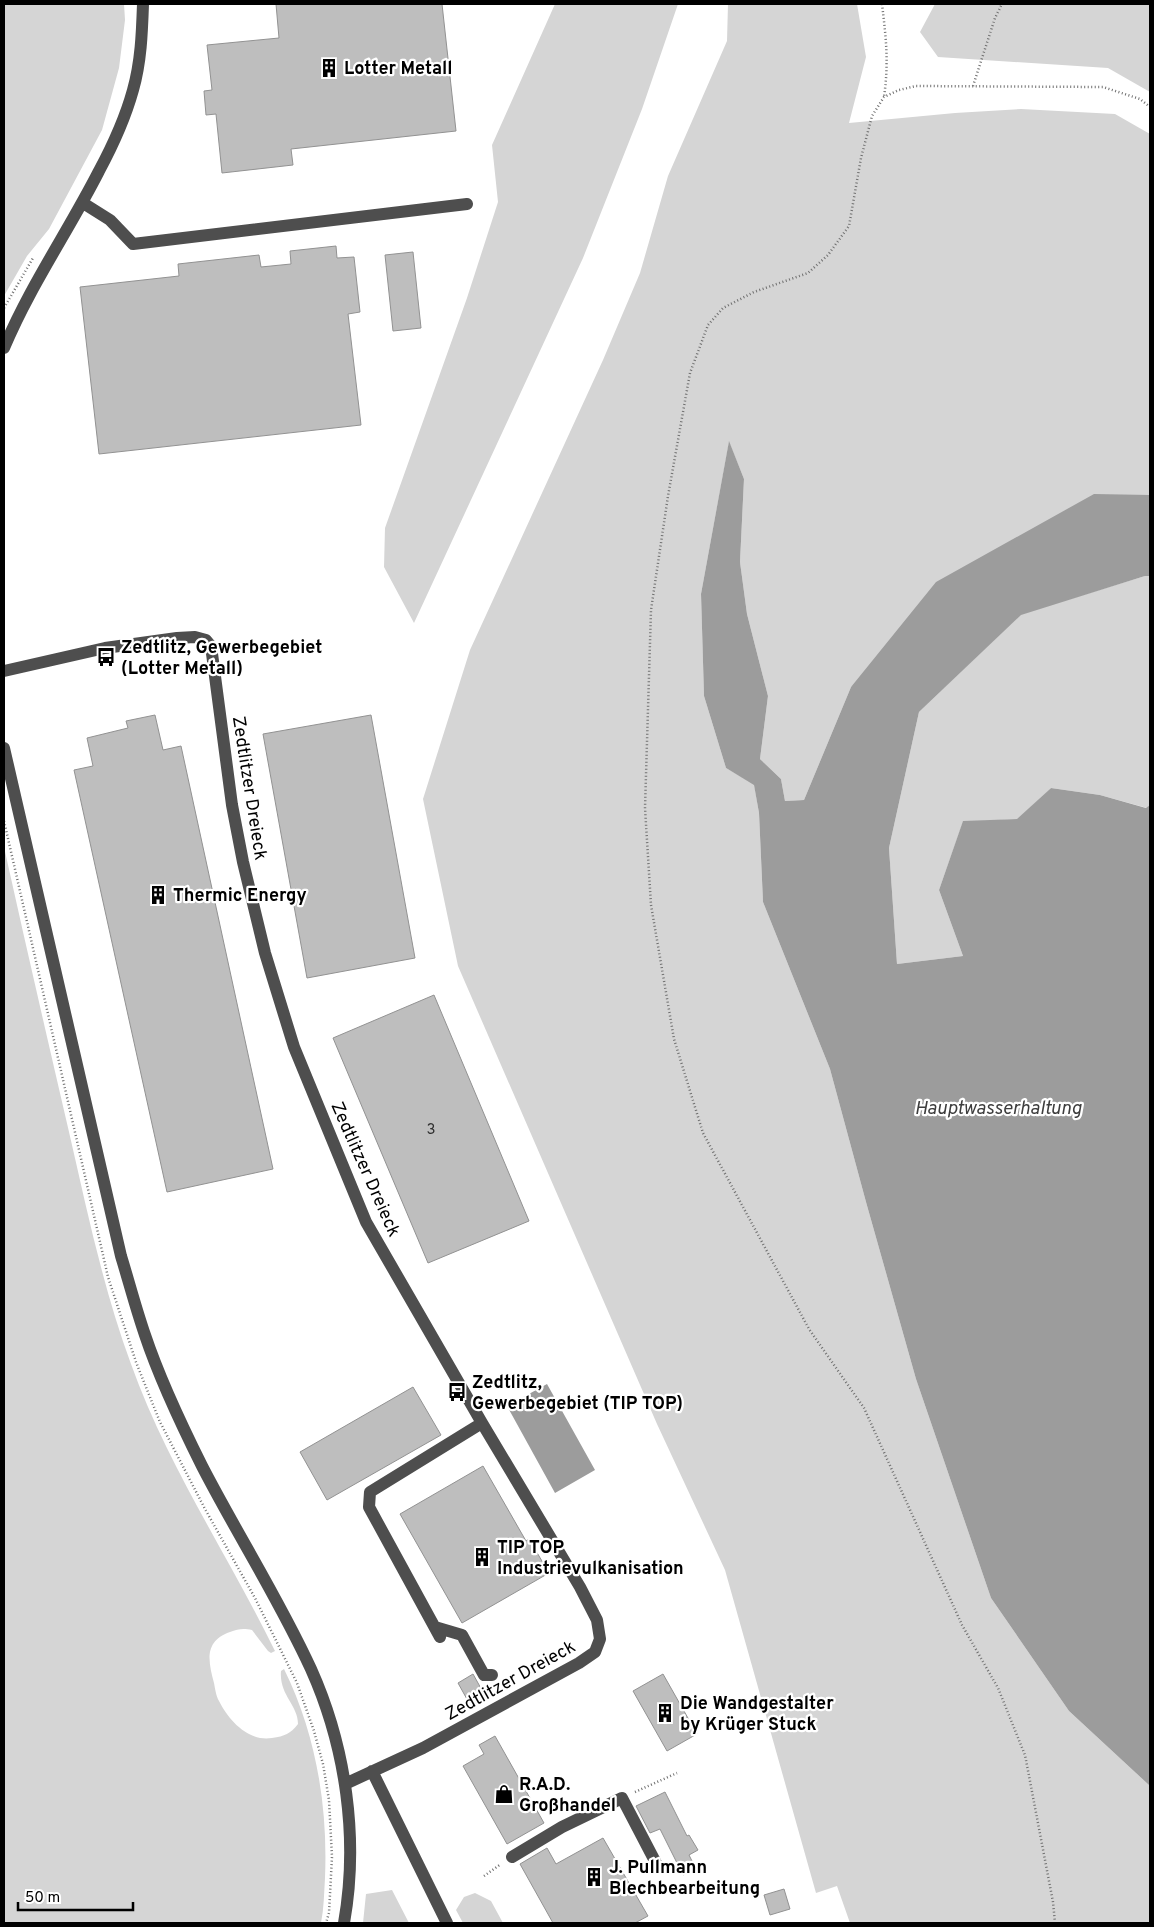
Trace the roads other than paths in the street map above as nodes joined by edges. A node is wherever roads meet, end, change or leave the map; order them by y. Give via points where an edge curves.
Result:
1 (143, 4) edge
2 (82, 203) junction
3 (468, 204) dead end
4 (4, 348) edge
5 (4, 671) edge
6 (4, 748) edge
7 (482, 1423) junction
8 (492, 1675) dead end
9 (372, 1771) junction
10 (345, 1784) junction
11 (512, 1857) road end
12 (658, 1865) dead end
13 (344, 1923) edge
14 (447, 1923) edge

1 - 2 street via 142,42 133,90 116,137
2 - 3 street via 110,220 133,244
2 - 4 street
5 - 7 street, Zedtlitzer Dreieck via 105,648 177,638 195,637 212,646 232,805 243,862 265,953 294,1047 366,1222
6 - 10 street via 120,1256 145,1336 202,1466 311,1670 331,1722
7 - 8 street via 370,1492 369,1506 438,1632 462,1635 484,1675
7 - 9 street, Zedtlitzer Dreieck via 580,1587 597,1620 600,1639 595,1652 579,1663 423,1748
9 - 10 street, Zedtlitzer Dreieck
9 - 14 street
10 - 13 street via 350,1842
11 - 12 street via 562,1827 622,1798

